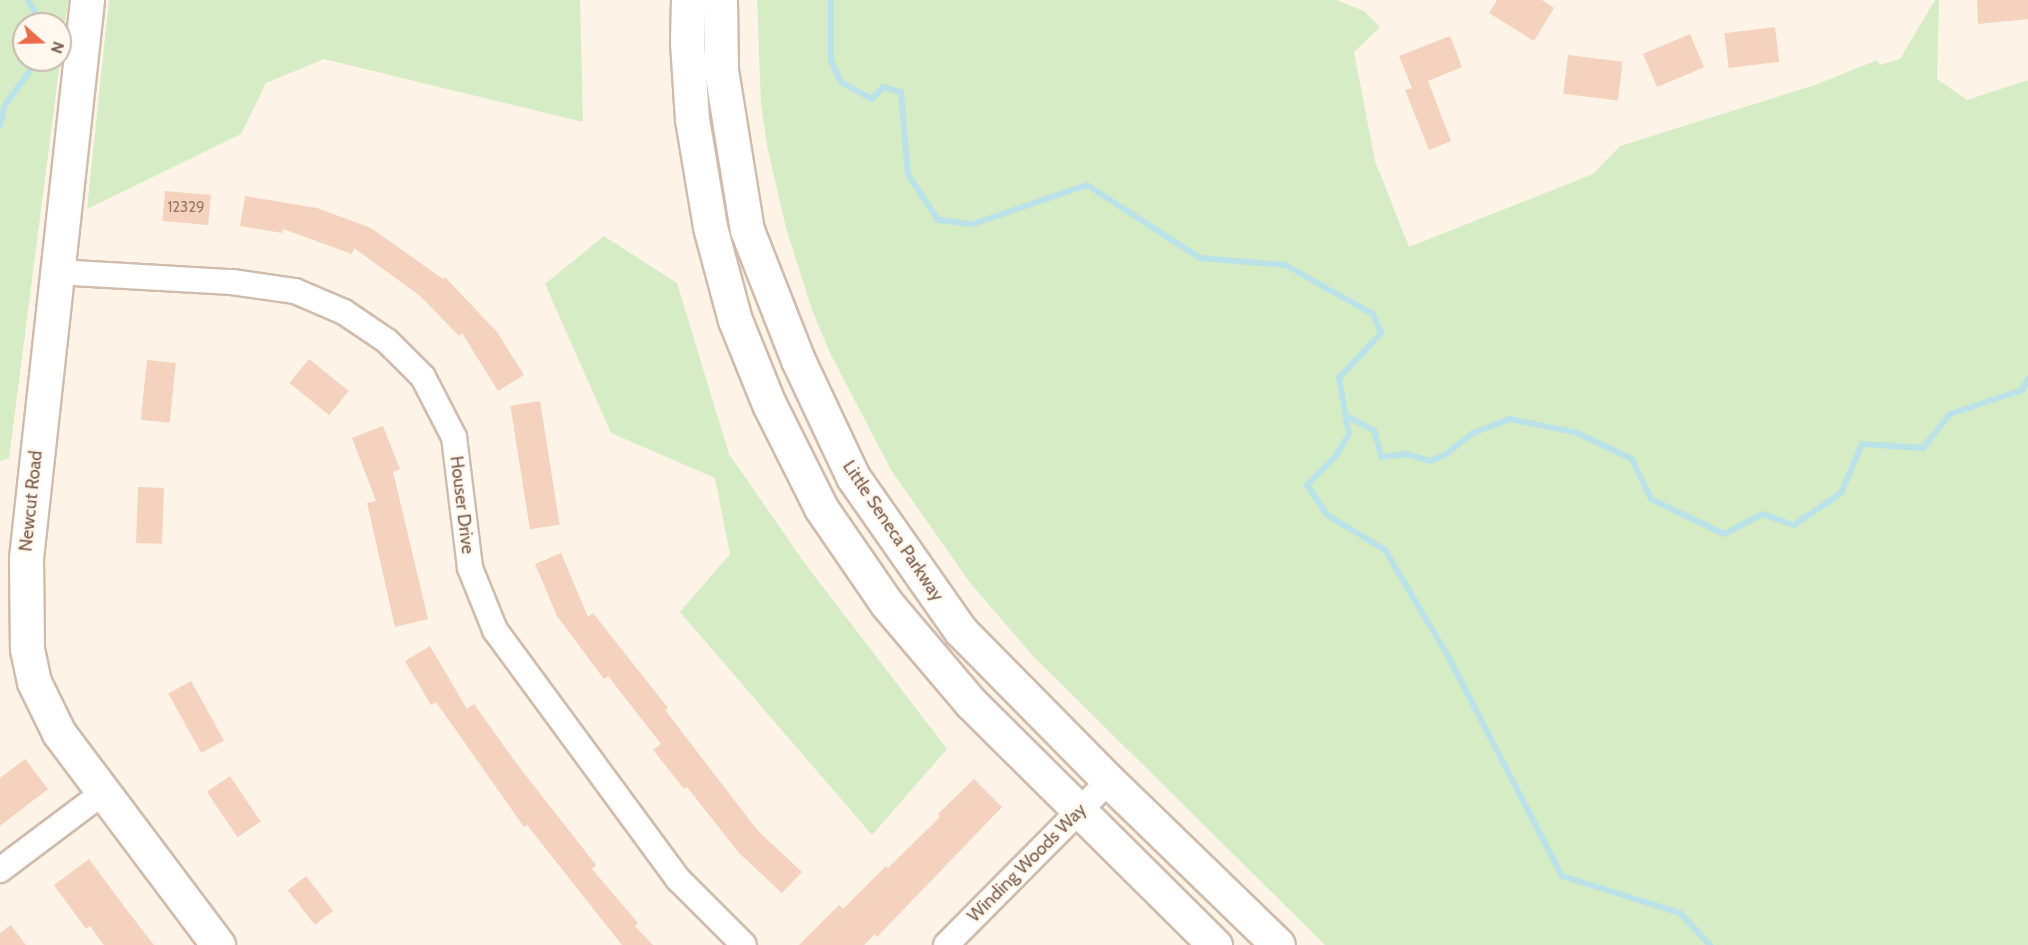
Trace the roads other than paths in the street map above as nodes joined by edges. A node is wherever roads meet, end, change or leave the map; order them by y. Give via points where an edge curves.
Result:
1 (87, 0) edge
2 (688, 0) edge
3 (720, 0) edge
4 (56, 272) junction
5 (1108, 781) junction
6 (104, 792) junction
7 (1078, 810) junction
8 (0, 870) edge
9 (218, 945) edge
10 (744, 945) edge
11 (946, 945) edge
12 (1215, 945) edge
13 (1278, 945) edge

1 - 4 main road, Newcut Road
2 - 7 main road via 692,119 710,227 735,320 769,404 820,508 887,604 971,703
3 - 5 main road, Little Seneca Parkway via 721,70 747,230 798,360 853,477 961,631
4 - 6 main road, Newcut Road via 26,558 27,649 34,682 59,734
4 - 10 street, Houser Drive via 232,282 295,291 344,312 387,341 423,377 454,436 470,568 495,630 678,879
5 - 7 street, Winding Woods Way
5 - 13 main road, Little Seneca Parkway
6 - 8 street
6 - 9 main road, Newcut Road
7 - 11 street, Winding Woods Way
7 - 12 main road

